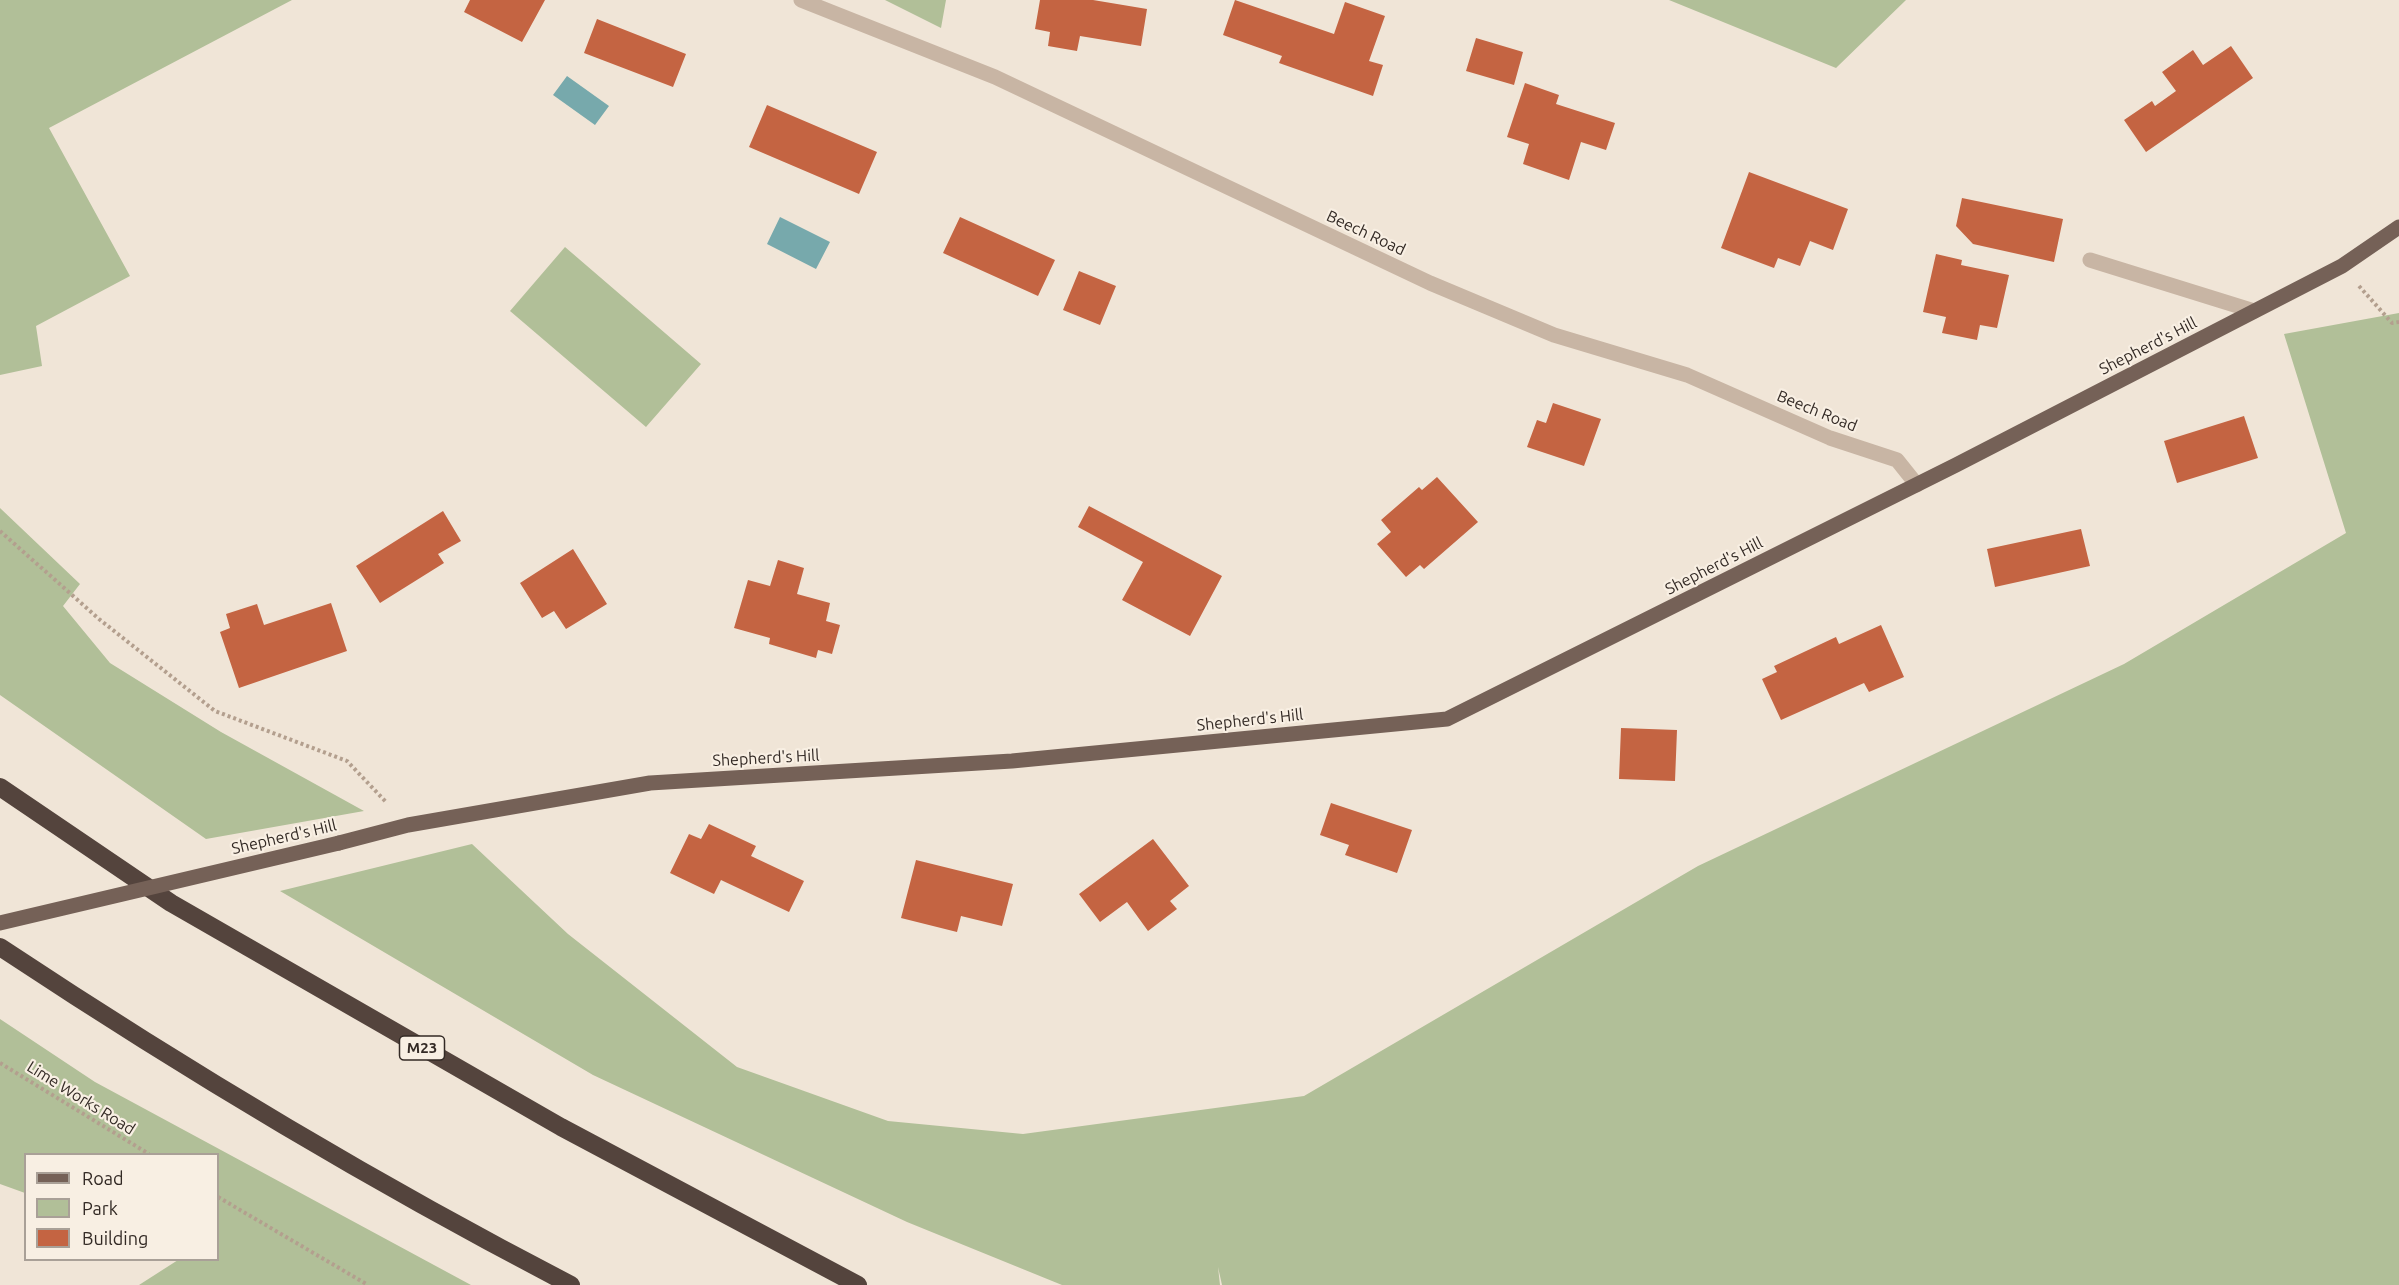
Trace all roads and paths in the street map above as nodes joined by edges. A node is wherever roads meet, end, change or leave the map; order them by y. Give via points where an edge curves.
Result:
1 (801, 0) edge
2 (2399, 227) edge
3 (2090, 260) dead end
4 (2363, 290) dead end
5 (2254, 311) junction
6 (2399, 322) edge
7 (1917, 485) junction
8 (0, 531) edge
9 (0, 787) edge
10 (408, 825) junction
11 (0, 922) edge
12 (0, 947) edge
13 (0, 1063) edge
14 (146, 1153) edge
15 (219, 1198) edge
16 (368, 1285) edge
17 (571, 1285) edge
18 (858, 1285) edge

1 - 7 street, Beech Road via 995,77 1461,296 1554,335 1687,375 1830,438 1897,460
2 - 5 main road, Shepherd's Hill via 2342,266
3 - 5 street
4 - 6 path via 2392,322
5 - 7 main road, Shepherd's Hill
7 - 10 main road, Shepherd's Hill via 1447,719 1012,761 650,783
8 - 10 path via 99,619 214,711 347,761
9 - 18 highway, M23 via 171,903 561,1127
10 - 11 main road, Shepherd's Hill, bridge
12 - 17 highway via 227,1091 366,1173
13 - 14 path, Lime Works Road
15 - 16 path

